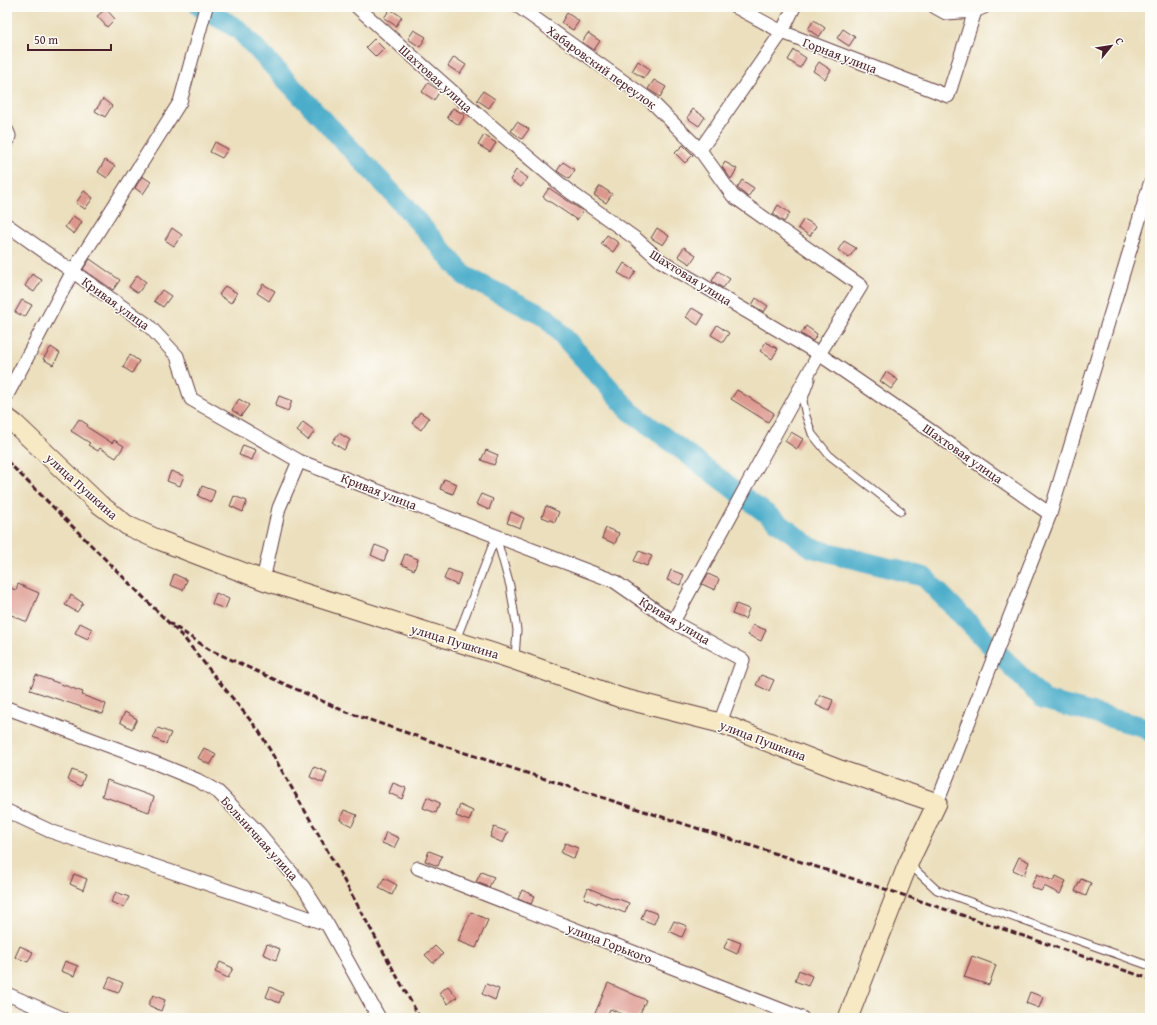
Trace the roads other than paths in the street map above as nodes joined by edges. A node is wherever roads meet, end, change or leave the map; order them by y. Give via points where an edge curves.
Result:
1 (206, 7) edge
2 (357, 7) edge
3 (520, 7) edge
4 (736, 7) edge
5 (794, 7) edge
6 (935, 7) edge
7 (980, 9) edge
8 (782, 32) junction
9 (7, 131) edge
10 (7, 143) edge
11 (700, 150) junction
12 (1150, 184) edge
13 (7, 225) edge
14 (73, 271) junction
15 (819, 354) junction
16 (7, 395) edge
17 (7, 418) edge
18 (299, 461) junction
19 (901, 511) dead end
20 (1050, 514) junction
21 (496, 536) junction
22 (263, 580) junction
23 (673, 622) junction
24 (455, 642) junction
25 (515, 660) junction
26 (7, 708) edge
27 (720, 723) junction
28 (937, 803) junction
29 (7, 811) edge
30 (908, 864) junction
31 (418, 868) dead end
32 (327, 924) junction
33 (1150, 966) edge
34 (7, 994) edge
35 (62, 1018) edge
36 (379, 1018) edge
37 (802, 1018) edge
38 (848, 1018) edge

1 - 14 street via 180,102
2 - 15 street, Шахтовая улица via 566,189 636,239 661,261
3 - 11 street, Хабаровский переулок via 651,101
4 - 8 street, Горная улица
5 - 8 street
6 - 7 street via 946,13
7 - 8 street, Горная улица via 948,96
8 - 11 street
9 - 10 street
11 - 15 street, Хабаровский переулок via 733,196 861,286
12 - 20 street
13 - 14 street, Кривая улица
14 - 16 street
14 - 18 street, Кривая улица via 148,325 177,356 191,399
15 - 19 lane via 803,401 812,434 829,455
15 - 20 street, Шахтовая улица
15 - 23 street
17 - 22 main road, улица Пушкина via 98,504 128,526
18 - 21 street, Кривая улица
18 - 22 street via 278,508
20 - 28 street
21 - 23 street, Кривая улица via 614,581
21 - 24 lane
21 - 25 lane via 510,586 517,630
22 - 24 main road, улица Пушкина
23 - 27 street, Кривая улица via 743,660
24 - 25 main road, улица Пушкина
25 - 27 main road, улица Пушкина via 621,698
26 - 32 street, Больничная улица via 158,764 218,792 258,832 304,888
27 - 28 main road, улица Пушкина via 840,770
28 - 30 main road
29 - 32 street via 50,831
30 - 33 lane via 937,890
30 - 38 main road
31 - 37 street, улица Горького
32 - 36 street, Больничная улица
34 - 35 street

